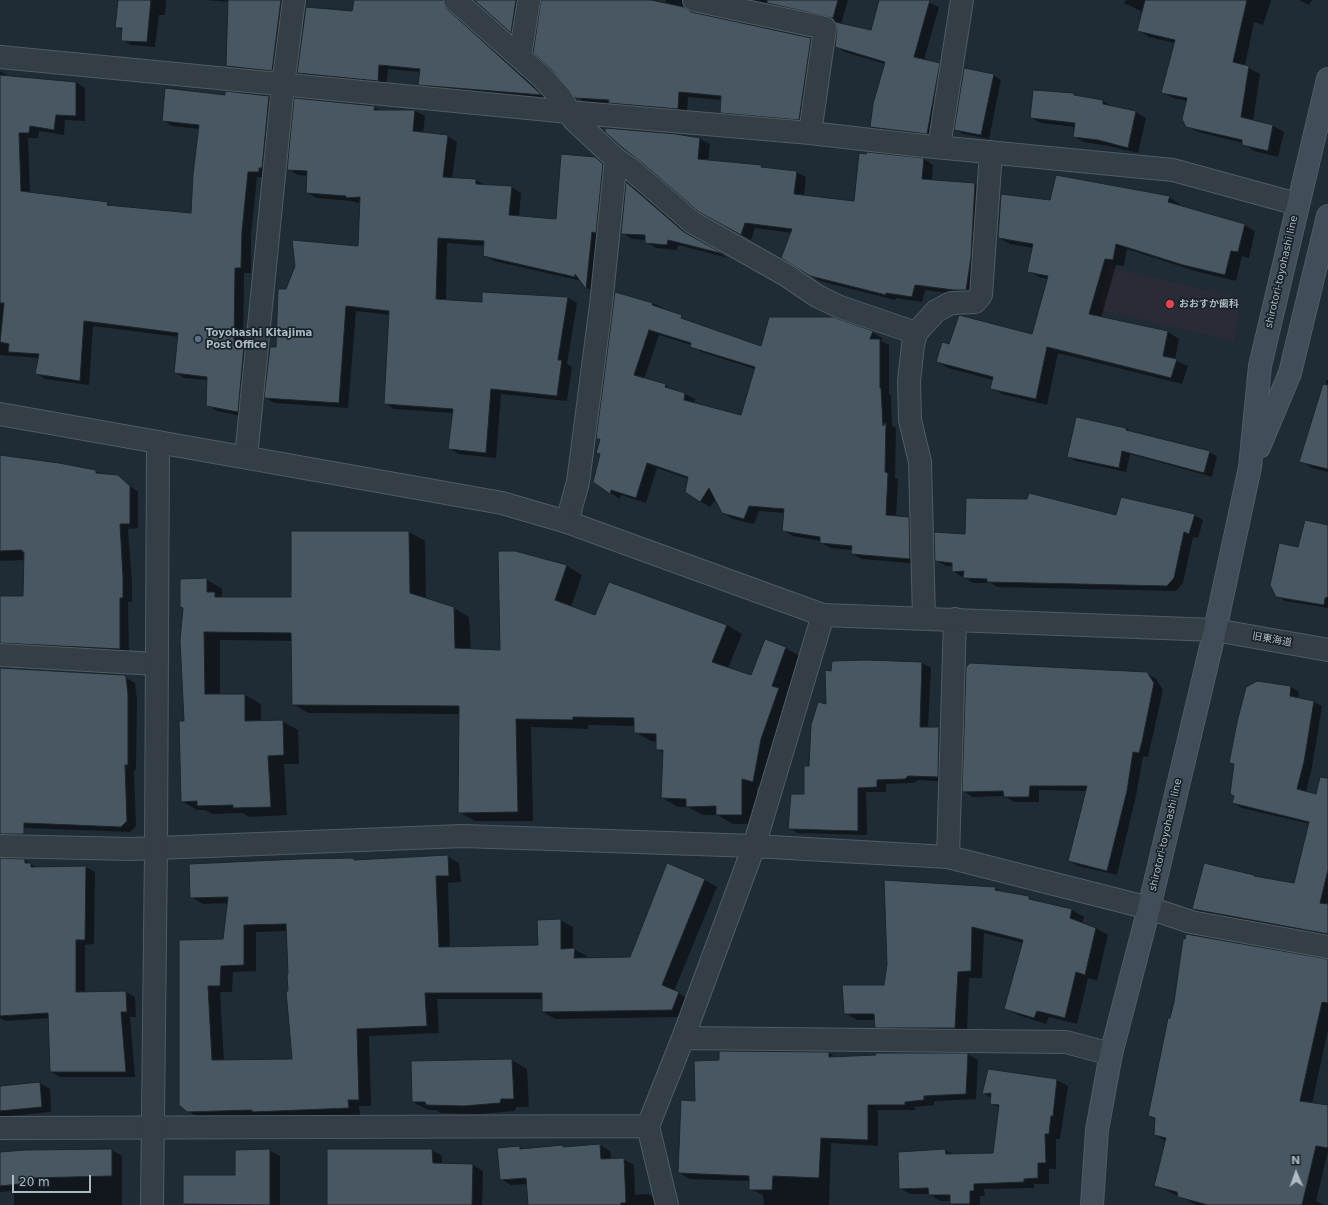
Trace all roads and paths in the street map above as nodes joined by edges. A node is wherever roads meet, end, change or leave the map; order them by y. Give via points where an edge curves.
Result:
1 (294, 0) edge
2 (455, 0) edge
3 (529, 0) edge
4 (694, 0) edge
5 (962, 0) edge
6 (520, 56) junction
7 (0, 57) edge
8 (1328, 79) edge
9 (283, 85) junction
10 (569, 112) junction
11 (810, 133) junction
12 (939, 148) junction
13 (991, 152) junction
14 (616, 159) junction
15 (1298, 204) junction
16 (1328, 216) edge
17 (916, 333) junction
18 (0, 414) edge
19 (158, 443) junction
20 (246, 457) junction
21 (1250, 467) junction
22 (567, 522) junction
23 (823, 615) junction
24 (924, 618) junction
25 (955, 619) junction
26 (1215, 630) junction
27 (1328, 650) edge
28 (0, 655) edge
29 (156, 664) junction
30 (0, 846) edge
31 (754, 846) junction
32 (156, 848) junction
33 (948, 857) junction
34 (1149, 908) junction
35 (1328, 947) edge
36 (683, 1038) junction
37 (1111, 1054) junction
38 (648, 1126) junction
39 (0, 1128) edge
40 (152, 1128) junction
41 (1093, 1204) edge
42 (152, 1205) edge
43 (667, 1205) edge

1 - 9 street
2 - 6 street
3 - 6 street
4 - 11 street via 825,28
5 - 12 street
6 - 10 street via 561,98
7 - 9 street
8 - 15 main road, shirotori-toyohashi line
9 - 10 street
9 - 20 street
10 - 11 street
10 - 14 street via 574,120
11 - 12 street
12 - 13 street
13 - 15 street via 1173,170
13 - 17 street via 980,295 975,302 951,304 936,311
14 - 17 street via 692,222 786,275 817,296 840,307
14 - 22 street via 601,305 578,482
15 - 21 main road, shirotori-toyohashi line via 1260,366
16 - 21 main road, shirotori-toyohashi line via 1290,373
17 - 24 street via 909,389 910,420 920,462
18 - 19 street, 旧東海道
19 - 20 street, 旧東海道
19 - 29 street
20 - 22 street, 旧東海道 via 502,503
21 - 26 main road, shirotori-toyohashi line
22 - 23 street, 旧東海道
23 - 24 street, 旧東海道
23 - 31 street
24 - 25 street, 旧東海道
25 - 26 street, 旧東海道
25 - 33 street
26 - 27 street, 旧東海道
26 - 34 main road, shirotori-toyohashi line
28 - 29 street
29 - 32 street
30 - 32 street
31 - 32 street via 463,836
31 - 33 street
31 - 36 street
32 - 40 street
33 - 34 street
34 - 35 street via 1191,922
34 - 37 main road, shirotori-toyohashi line
36 - 37 street via 1066,1042
36 - 38 street
37 - 41 main road, shirotori-toyohashi line via 1097,1130
38 - 40 street
38 - 43 street
39 - 40 street
40 - 42 street

